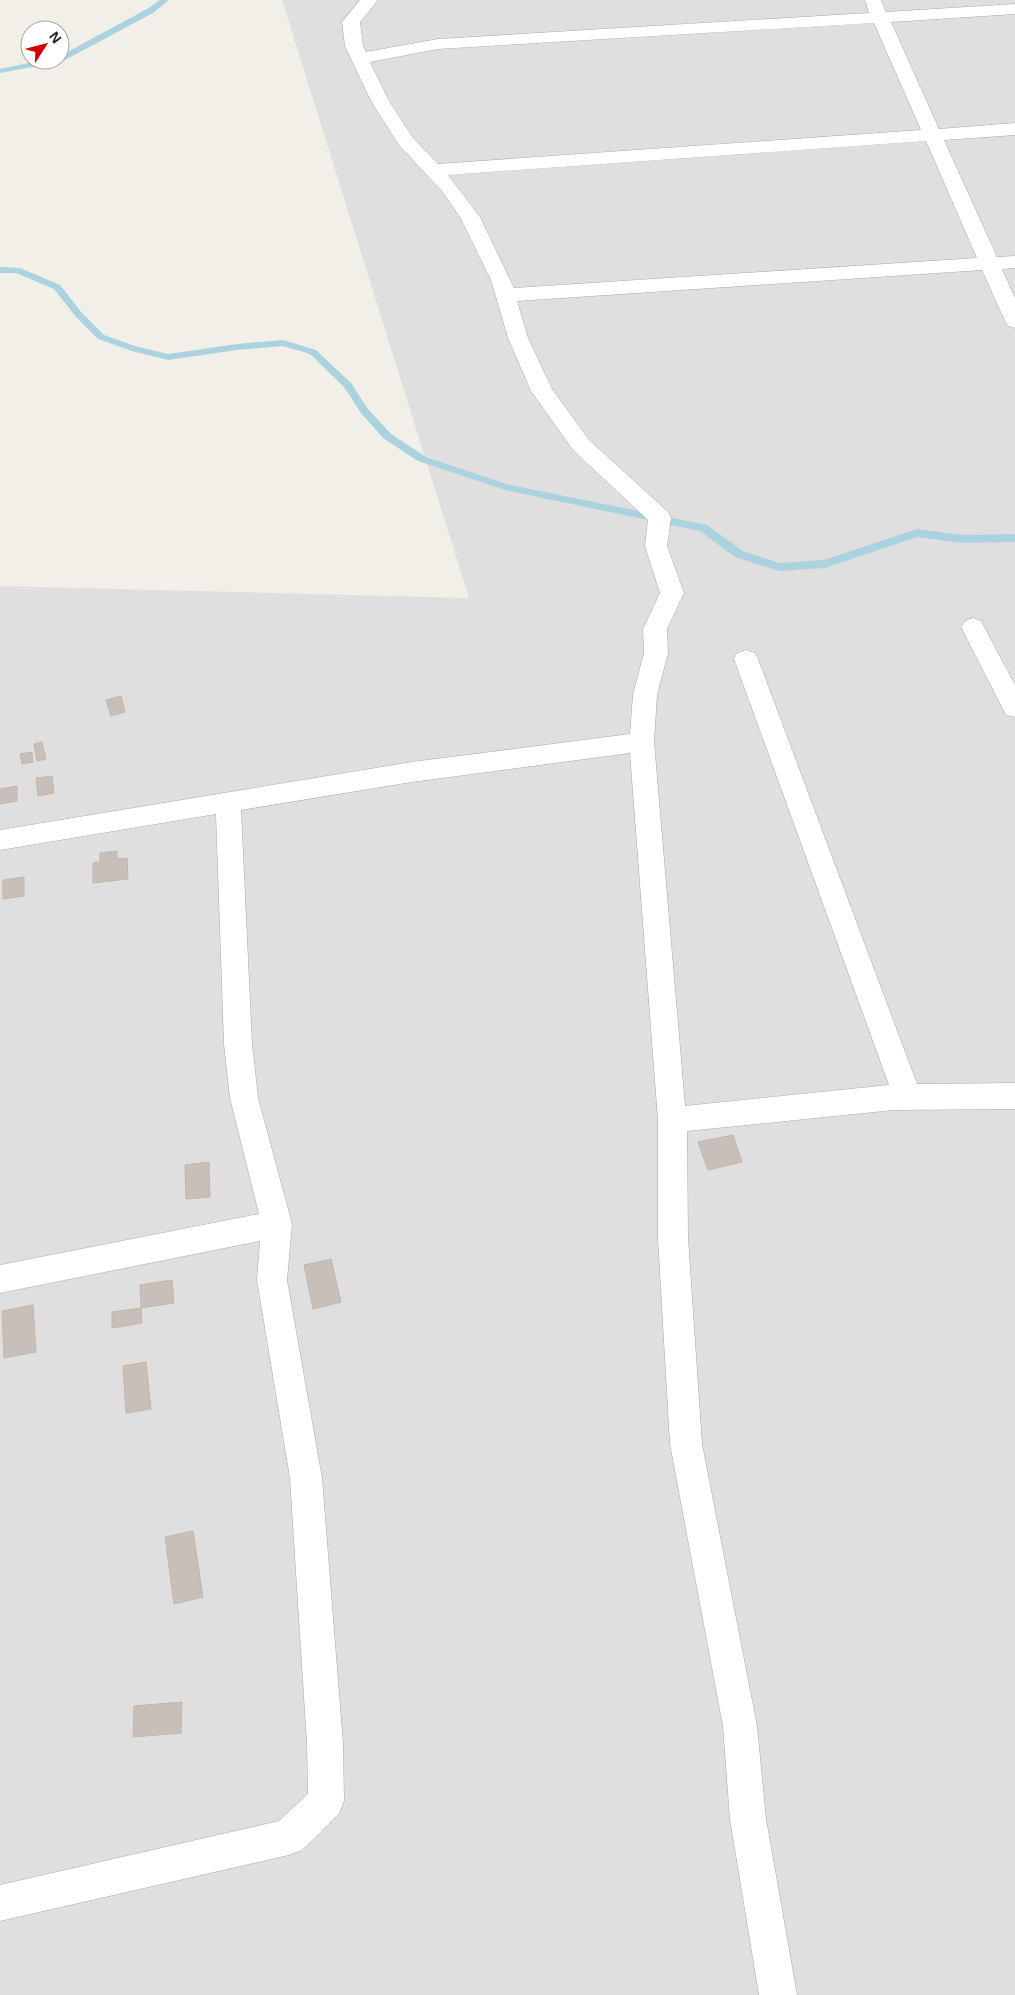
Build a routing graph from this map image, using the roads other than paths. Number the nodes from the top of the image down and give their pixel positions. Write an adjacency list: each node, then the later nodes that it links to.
1 (370, 0): 4 (street)
2 (876, 8): 3 (street); 4 (street); 6 (street)
3 (1015, 9)
4 (360, 58): 7 (street)
5 (1015, 129): 6 (street)
6 (933, 135): 7 (street); 9 (street)
7 (433, 170): 10 (street)
8 (1015, 262): 9 (street)
9 (990, 263): 10 (street); 11 (street)
10 (506, 295): 15 (street)
11 (1015, 321)
12 (973, 628): 14 (street)
13 (746, 659): 19 (street)
14 (1015, 708)
15 (642, 742): 16 (street); 20 (street)
16 (228, 802): 17 (street); 21 (street)
17 (0, 840)
18 (1015, 1096): 19 (street)
19 (908, 1097): 20 (street)
20 (672, 1120): 24 (street)
21 (277, 1224): 22 (street); 23 (street)
22 (0, 1279)
23 (0, 1903)
24 (778, 1995)

